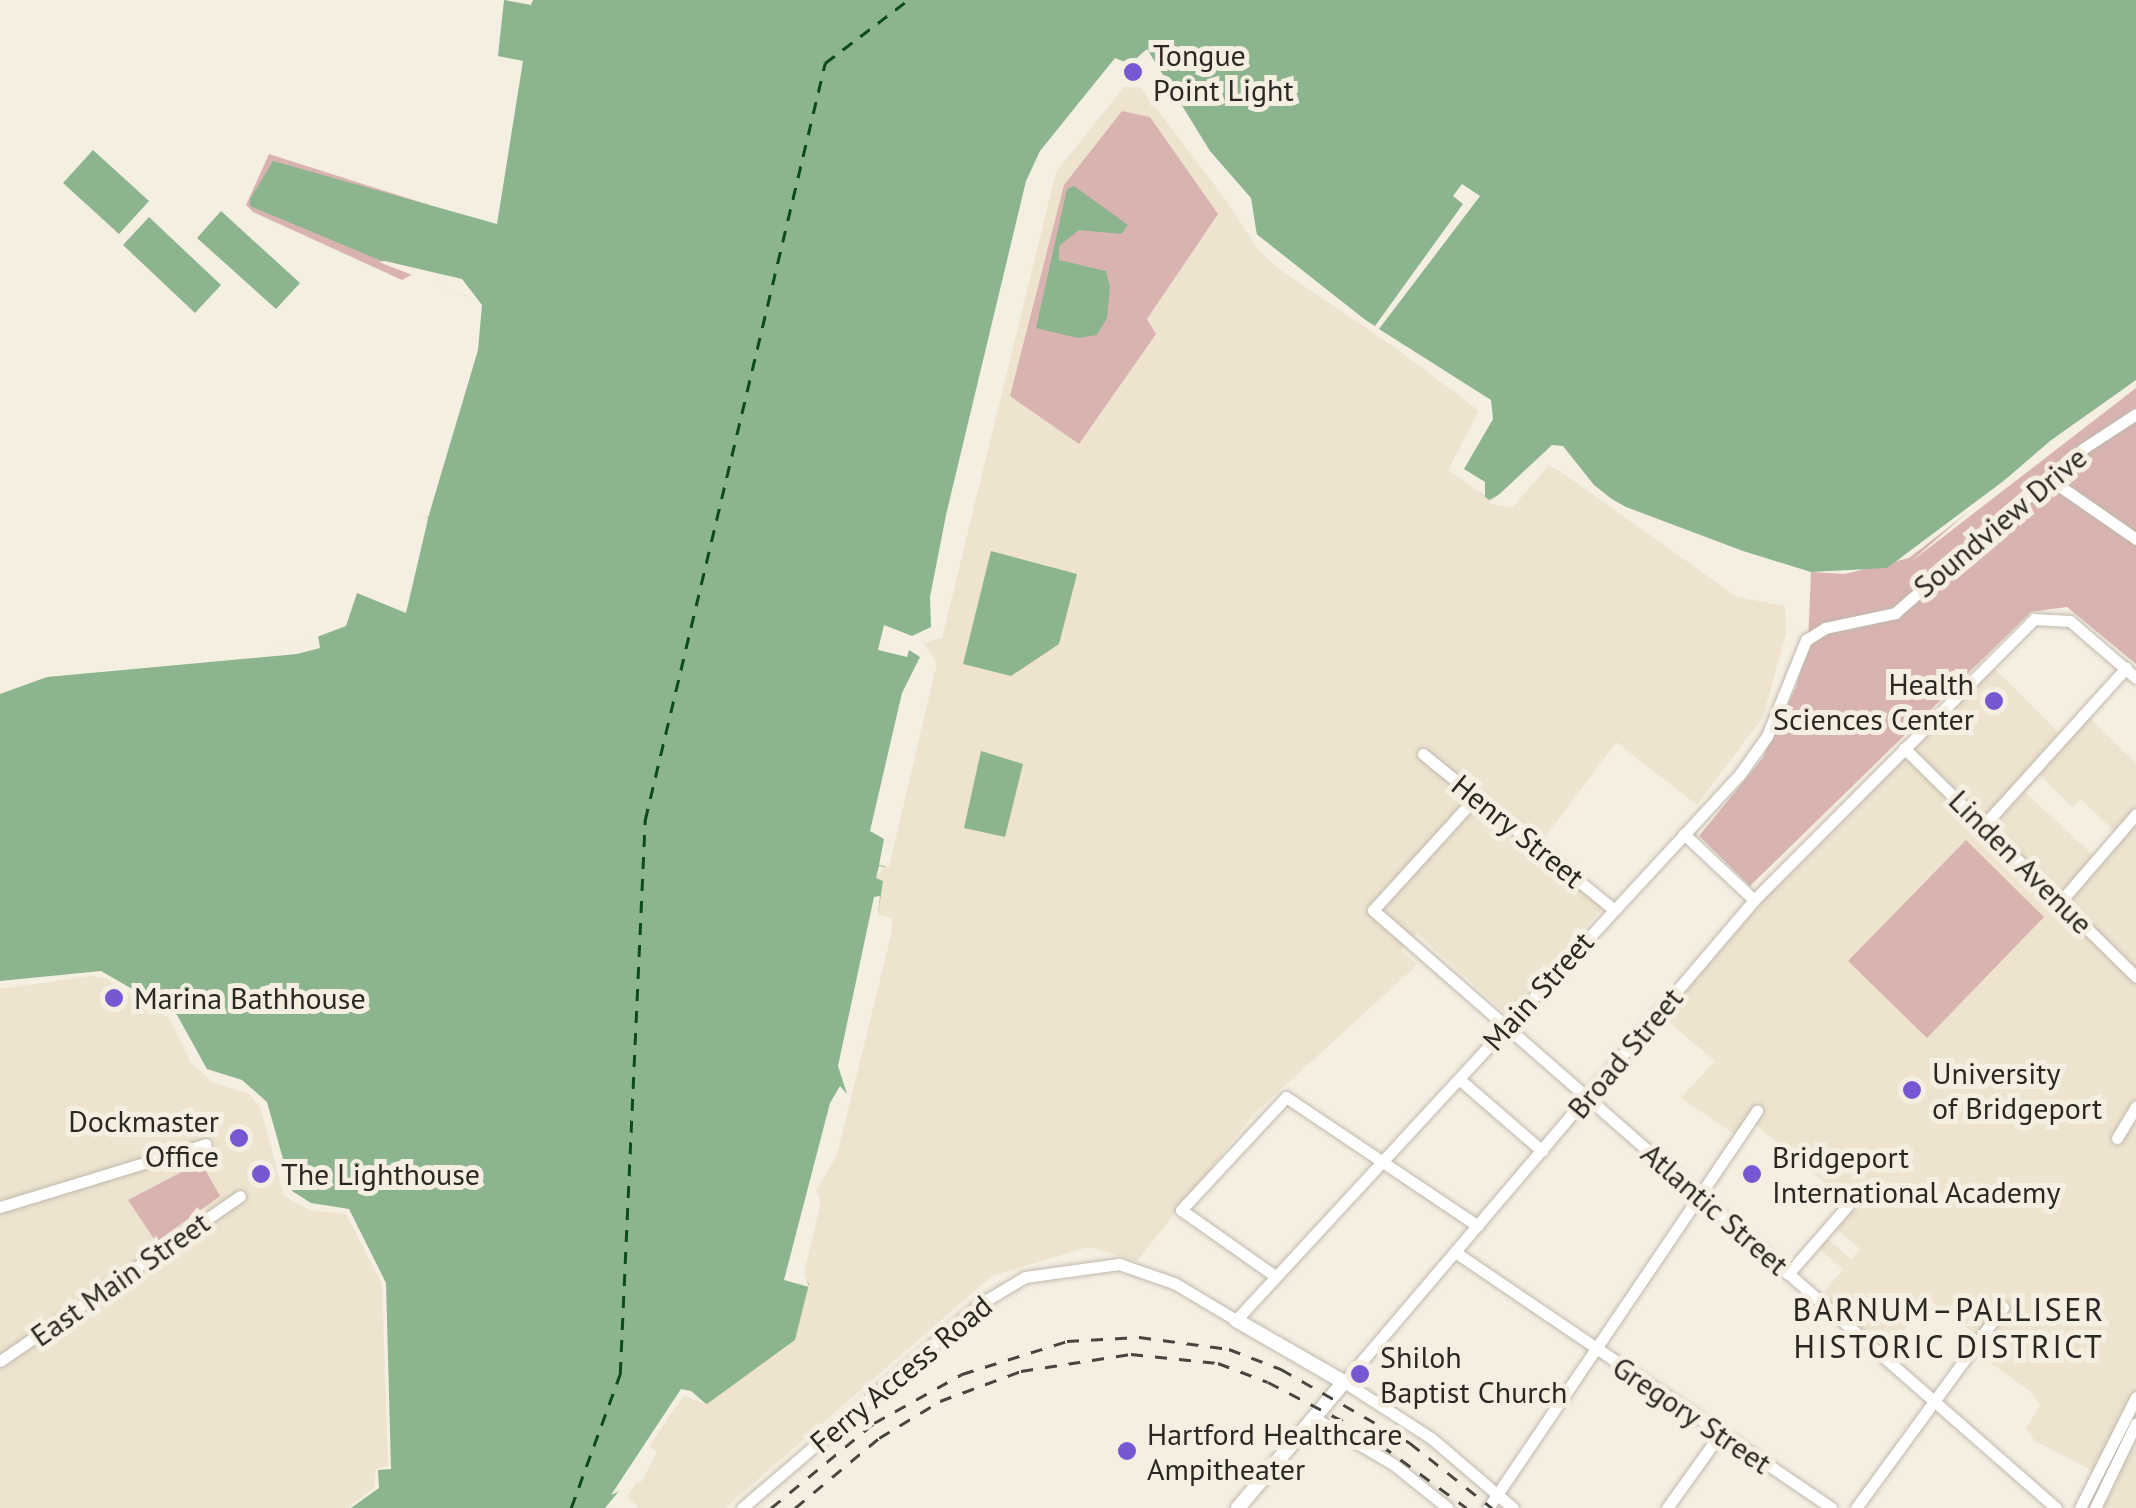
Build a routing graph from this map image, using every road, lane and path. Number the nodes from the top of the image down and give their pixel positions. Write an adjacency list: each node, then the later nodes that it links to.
1 (2136, 414): 2 (street, Soundview Drive)
2 (2048, 478): 3 (street); 4 (street, Soundview Drive)
3 (2136, 540)
4 (1806, 640): 12 (street, Main Street)
5 (2126, 668): 6 (street); 7 (street, Broad Street); 11 (street)
6 (2136, 678)
7 (1904, 748): 11 (street, Linden Avenue); 13 (street, Broad Street)
8 (1423, 754): 9 (street, Henry Street)
9 (1475, 798): 15 (street, Henry Street); 17 (street, Atlantic Street)
10 (2136, 814): 14 (street)
11 (1984, 825): 14 (street, Linden Avenue)
12 (1684, 834): 13 (street); 15 (street, Main Street)
13 (1754, 900): 19 (street, Broad Street)
14 (2061, 901): 16 (street, Linden Avenue)
15 (1613, 908): 17 (street, Main Street)
16 (2136, 977)
17 (1506, 1026): 18 (street, Main Street); 19 (street, Atlantic Street)
18 (1459, 1078): 24 (street); 25 (street, Main Street)
19 (1588, 1097): 24 (street, Broad Street); 27 (street, Atlantic Street)
20 (2136, 1106): 22 (street)
21 (1756, 1110): 27 (street)
22 (2118, 1138)
23 (206, 1144): 29 (street)
24 (1542, 1151): 30 (street, Broad Street)
25 (1382, 1162): 30 (street); 33 (street, Main Street); 33 (street)
26 (240, 1196): 37 (street, East Main Street)
27 (1700, 1196): 32 (street, Atlantic Street); 36 (street)
28 (1848, 1206): 32 (street)
29 (0, 1207)
30 (1478, 1226): 31 (street, Broad Street)
31 (1455, 1252): 36 (street, Gregory Street); 38 (street, Broad Street)
32 (1788, 1274): 40 (street, Atlantic Street)
33 (1276, 1276): 35 (street, Main Street)
34 (2003, 1307): 40 (street)
35 (1236, 1320): 38 (main road, Ferry Access Road); 45 (street, Ferry Access Road)
36 (1596, 1350): 43 (street, Gregory Street); 44 (street)
37 (0, 1361)
38 (1344, 1382): 41 (main road, Broad Street); 44 (street)
39 (2136, 1397): 54 (street)
40 (1934, 1401): 52 (street); 53 (street, Atlantic Street)
41 (1314, 1418): 46 (main road, Broad Street); 47 (street)
42 (2136, 1422): 55 (street)
43 (1720, 1434): 50 (street); 51 (street, Gregory Street)
44 (1498, 1494): 48 (street); 49 (street)
45 (742, 1508)
46 (1238, 1508)
47 (1448, 1508)
48 (1488, 1508)
49 (1513, 1508)
50 (1667, 1508)
51 (1831, 1508)
52 (1856, 1508)
53 (2056, 1508)
54 (2080, 1508)
55 (2095, 1508)

